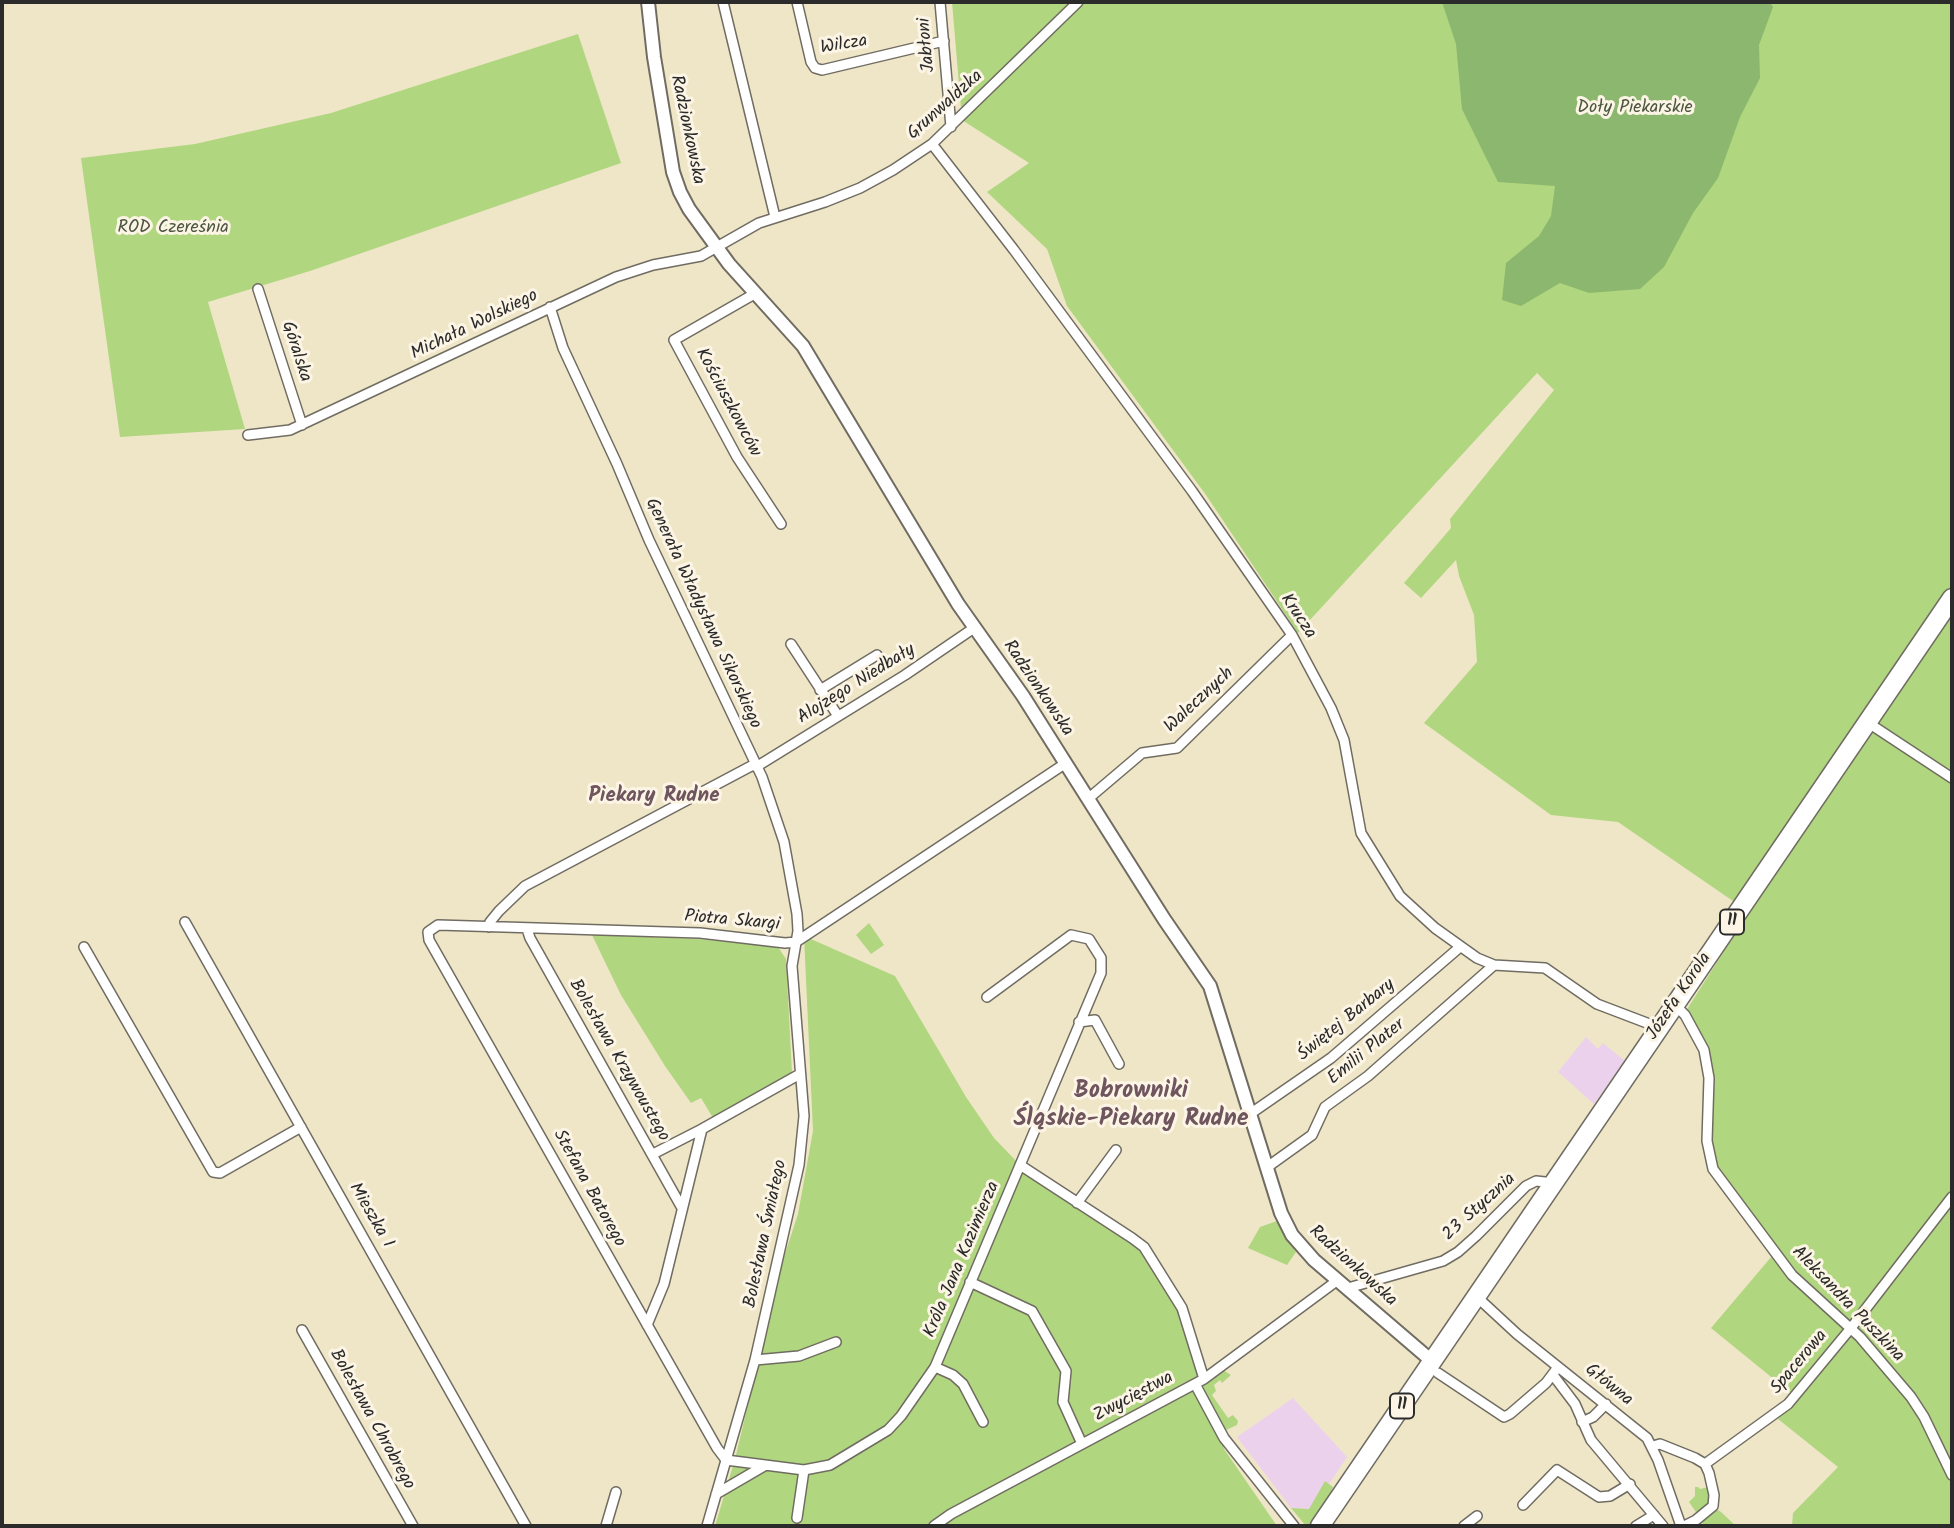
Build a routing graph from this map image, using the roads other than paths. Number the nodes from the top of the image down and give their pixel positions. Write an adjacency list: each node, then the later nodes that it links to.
1 (723, 2): 9 (street)
2 (797, 2): 6 (street, Wilcza)
3 (940, 2): 6 (street, Jabłoni)
4 (1078, 2): 7 (street, Grunwaldzka)
5 (649, 7): 10 (street, Radzionkowska)
6 (944, 41): 7 (street, Jabłoni)
7 (951, 127): 8 (street, Grunwaldzka)
8 (932, 144): 9 (street, Grunwaldzka); 19 (street, Krucza)
9 (775, 217): 10 (street, Grunwaldzka)
10 (717, 249): 12 (street, Radzionkowska); 13 (street, Michała Wolskiego)
11 (258, 289): 14 (street, Góralska)
12 (756, 293): 16 (street, Kościuszkowców); 18 (street, Radzionkowska)
13 (550, 307): 14 (street, Michała Wolskiego); 26 (street, Generała Władysława Sikorskiego)
14 (302, 425): 15 (street, Michała Wolskiego)
15 (248, 435)
16 (781, 524)
17 (1952, 598): 24 (highway, Józefa Korola / 11)
18 (974, 628): 23 (street, Alojzego Niedbały); 25 (street, Radzionkowska)
19 (1292, 635): 28 (street, Walecznych); 35 (street, Krucza)
20 (791, 644): 22 (street)
21 (877, 655): 22 (street)
22 (820, 690): 23 (street)
23 (838, 716): 26 (street, Alojzego Niedbały)
24 (1867, 723): 27 (street); 38 (highway, Józefa Korola / 11)
25 (1066, 763): 28 (street, Radzionkowska); 33 (street, Piotra Skargi)
26 (756, 766): 30 (street, Alojzego Niedbały); 33 (street, Generała Władysława Sikorskiego)
27 (1952, 778)
28 (1089, 799): 43 (street, Radzionkowska)
29 (185, 922): 44 (street, Mieszka I)
30 (489, 927): 31 (street, Piotra Skargi); 32 (street, Piotra Skargi)
31 (527, 929): 33 (street, Piotra Skargi); 47 (street, Bolesława Krzywoustego)
32 (428, 932): 57 (street, Stefana Batorego)
33 (796, 942): 42 (street, Bolesława Śmiałego)
34 (84, 947): 44 (street)
35 (1460, 947): 36 (street, Krucza); 43 (street, Świętej Barbary)
36 (1494, 965): 40 (street, Krucza); 49 (street, Emilii Plater)
37 (987, 997): 39 (street, Króla Jana Kazimierza)
38 (1675, 1005): 40 (highway, Józefa Korola / 11); 58 (street, Aleksandra Puszkina)
39 (1079, 1022): 41 (street); 48 (street, Króla Jana Kazimierza)
40 (1660, 1028): 50 (highway, Józefa Korola / 11)
41 (1119, 1064)
42 (800, 1074): 45 (street); 61 (street, Bolesława Śmiałego)
43 (1250, 1114): 49 (street, Radzionkowska)
44 (301, 1127): 86 (street, Mieszka I)
45 (702, 1129): 47 (street); 53 (street)
46 (1116, 1150): 52 (street)
47 (653, 1154): 53 (street, Bolesława Krzywoustego)
48 (1020, 1165): 52 (street); 54 (street, Króla Jana Kazimierza)
49 (1266, 1168): 55 (street, Radzionkowska)
50 (1552, 1186): 55 (street, 23 Stycznia); 56 (highway, Józefa Korola / 11)
51 (1952, 1196): 58 (street, Spacerowa)
52 (1077, 1203): 66 (street)
53 (682, 1208): 57 (street)
54 (970, 1282): 62 (street, Króla Jana Kazimierza); 71 (street)
55 (1343, 1284): 63 (street, Radzionkowska); 66 (street, Zwycięstwa)
56 (1476, 1297): 63 (highway, Józefa Korola / 11); 64 (street, Główna)
57 (647, 1325): 73 (street, Stefana Batorego)
58 (1851, 1328): 74 (street, Spacerowa); 77 (street, Aleksandra Puszkina)
59 (302, 1330): 85 (street, Bolesława Chrobrego)
60 (836, 1342): 61 (street)
61 (755, 1360): 73 (street, Bolesława Śmiałego)
62 (935, 1367): 69 (street); 76 (street, Króla Jana Kazimierza)
63 (1435, 1367): 65 (street); 91 (highway, 11)
64 (1559, 1367): 65 (street); 68 (street, Główna)
65 (1553, 1376): 70 (street)
66 (1204, 1379): 67 (street, Zwycięstwa)
67 (1195, 1384): 71 (street, Zwycięstwa); 90 (street)
68 (1606, 1404): 70 (street); 72 (street, Główna)
69 (983, 1422)
70 (1582, 1422): 78 (street)
71 (1082, 1444): 89 (street, Zwycięstwa)
72 (1653, 1446): 74 (street); 95 (street, Główna)
73 (726, 1460): 75 (street, Króla Jana Kazimierza); 80 (street, Bolesława Śmiałego)
74 (1705, 1464): 95 (street)
75 (764, 1466): 76 (street, Króla Jana Kazimierza); 80 (street)
76 (804, 1470): 84 (street)
77 (1952, 1475)
78 (1630, 1484): 81 (street); 82 (street)
79 (616, 1492): 87 (street)
80 (716, 1494): 88 (street, Bolesława Śmiałego)
81 (1522, 1505)
82 (1654, 1515): 93 (street); 94 (street)
83 (1477, 1516): 92 (street)
84 (797, 1518)
85 (413, 1526)
86 (526, 1526)
87 (607, 1526)
88 (707, 1526)
89 (934, 1526)
90 (1294, 1526)
91 (1320, 1526)
92 (1464, 1526)
93 (1636, 1526)
94 (1663, 1526)
95 (1683, 1526)

